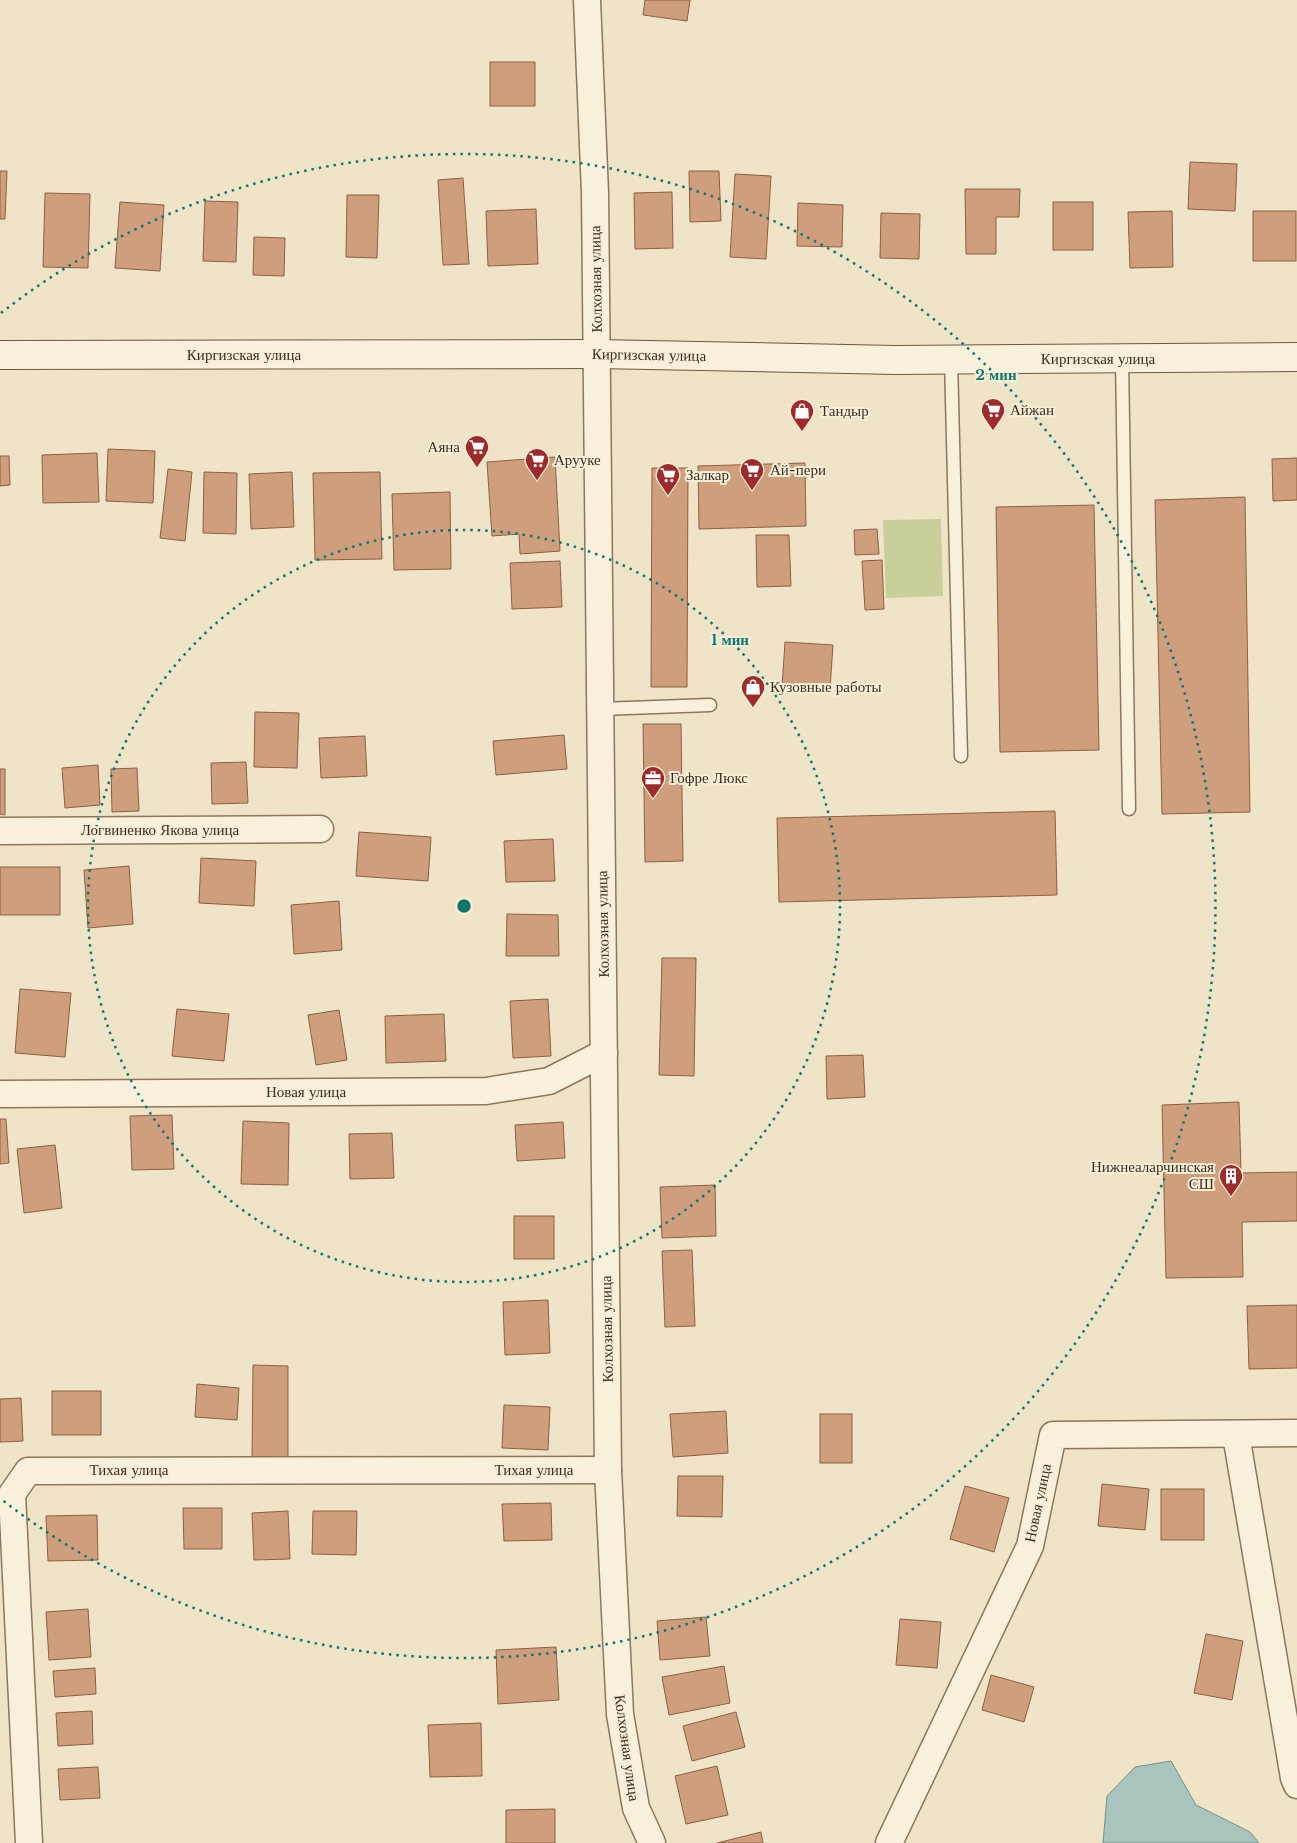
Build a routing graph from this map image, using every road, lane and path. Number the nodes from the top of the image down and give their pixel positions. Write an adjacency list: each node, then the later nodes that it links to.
1 (587, 0): 2 (street, Колхозная улица)
2 (597, 354): 3 (main road, Киргизская улица); 6 (main road, Киргизская улица); 8 (street, Колхозная улица)
3 (0, 355)
4 (1297, 357): 5 (main road, Киргизская улица)
5 (1122, 358): 6 (main road, Киргизская улица); 10 (lane)
6 (951, 360): 9 (lane)
7 (710, 705): 8 (lane)
8 (600, 709): 13 (street, Колхозная улица)
9 (961, 756)
10 (1129, 809)
11 (320, 829): 12 (street, Логвиненко Якова улица)
12 (0, 831)
13 (604, 1053): 14 (street, Новая улица); 17 (street, Колхозная улица)
14 (0, 1094)
15 (1297, 1434): 16 (street, Новая улица)
16 (1236, 1435): 18 (street); 21 (street, Новая улица)
17 (608, 1470): 19 (street, Тихая улица); 20 (street, Колхозная улица)
18 (1297, 1786)
19 (29, 1843)
20 (652, 1843)
21 (889, 1843)

